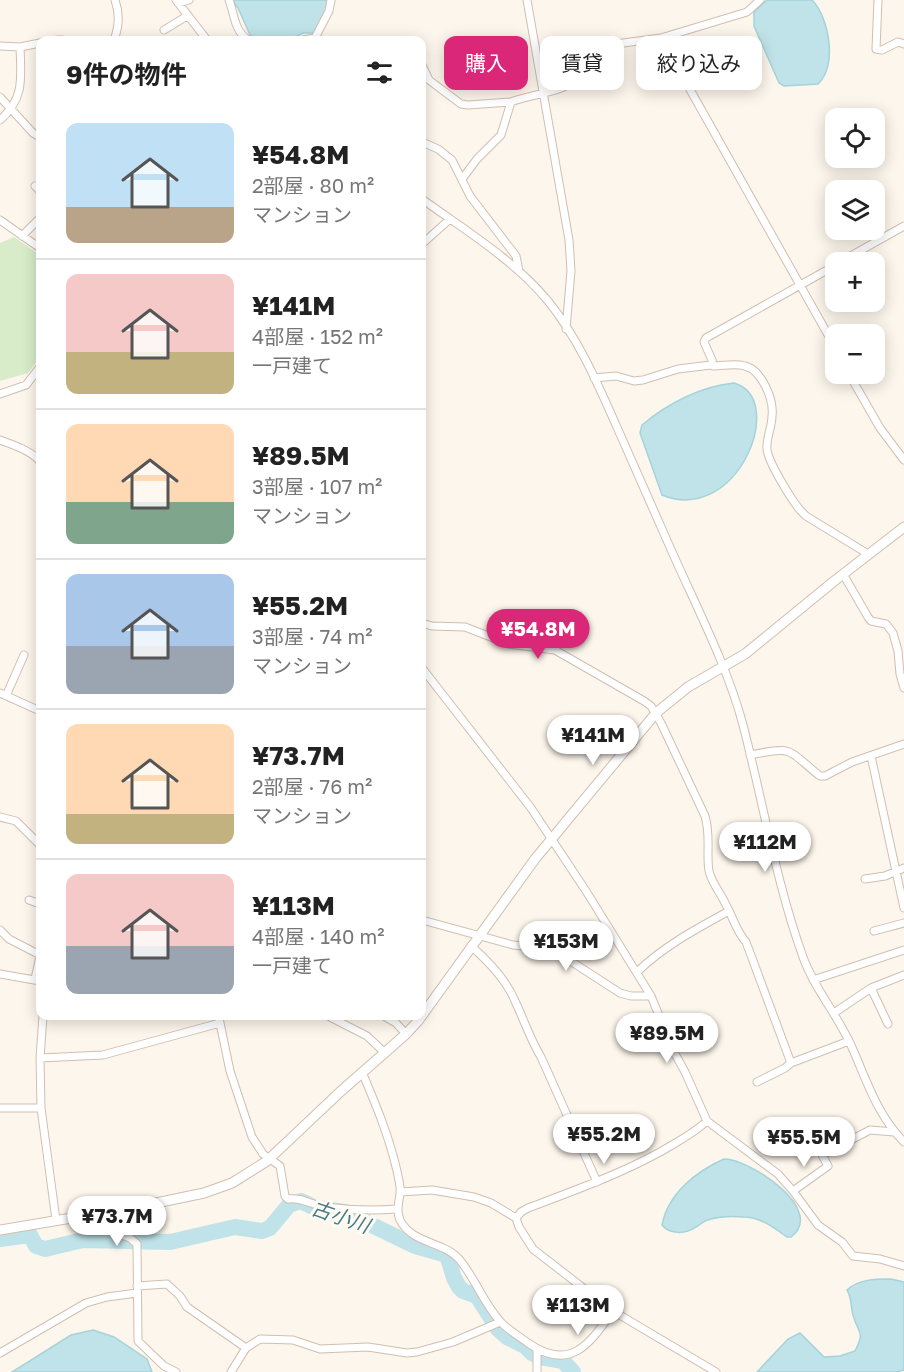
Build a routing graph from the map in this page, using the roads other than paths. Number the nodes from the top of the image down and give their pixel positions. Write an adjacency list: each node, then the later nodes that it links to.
1 (115, 0): 11 (street)
2 (189, 0): 8 (street)
3 (228, 0): 13 (street)
4 (331, 0): 14 (street)
5 (527, 0): 23 (street)
6 (760, 0): 15 (street)
7 (878, 0): 18 (street)
8 (177, 1): 9 (street)
9 (188, 16): 10 (street); 12 (street)
10 (164, 30)
11 (115, 36)
12 (201, 36)
13 (244, 36)
14 (317, 36)
15 (668, 36)
16 (636, 41): 23 (street)
17 (36, 44): 20 (street)
18 (904, 44)
19 (0, 46): 20 (street)
20 (20, 47): 26 (street)
21 (426, 74): 25 (street)
22 (690, 90): 42 (street)
23 (543, 93): 25 (street); 43 (street)
24 (0, 97): 26 (street)
25 (511, 102): 30 (street)
26 (12, 109): 27 (street); 28 (street)
27 (0, 120)
28 (36, 135)
29 (426, 144): 30 (street)
30 (462, 179): 40 (street)
31 (426, 202): 32 (street)
32 (450, 219): 37 (street); 40 (street)
33 (0, 220): 36 (street)
34 (36, 222): 36 (street)
35 (904, 226): 39 (street)
36 (22, 236): 38 (street)
37 (426, 240)
38 (36, 245)
39 (858, 252)
40 (519, 271): 43 (street)
41 (825, 271): 42 (street)
42 (800, 286): 44 (street); 45 (street)
43 (566, 329): 47 (street)
44 (825, 330)
45 (711, 365): 47 (street); 54 (street)
46 (36, 372): 49 (street)
47 (594, 378): 59 (street)
48 (855, 384): 52 (street)
49 (0, 394)
50 (0, 440): 51 (street)
51 (36, 458)
52 (904, 460)
53 (904, 527): 54 (street)
54 (868, 554): 55 (street)
55 (843, 574): 58 (street); 59 (street)
56 (426, 624): 64 (street)
57 (24, 655): 62 (street)
58 (902, 668): 61 (street)
59 (723, 669): 64 (street); 66 (street)
60 (426, 673): 69 (street)
61 (904, 688)
62 (3, 694): 63 (street)
63 (36, 709)
64 (656, 713): 69 (street); 77 (street)
65 (904, 744): 67 (street)
66 (750, 755): 67 (street); 90 (street)
67 (870, 756): 72 (street)
68 (0, 817): 70 (street)
69 (552, 838): 82 (street); 86 (street)
70 (36, 841)
71 (904, 868): 72 (street)
72 (896, 871): 73 (street); 76 (street)
73 (865, 879)
74 (29, 900): 75 (street)
75 (36, 903)
76 (904, 908)
77 (729, 911): 86 (street); 106 (street)
78 (426, 921): 82 (street)
79 (904, 923): 81 (street)
80 (0, 930): 85 (street)
81 (874, 931)
82 (478, 936): 83 (street); 92 (street)
83 (471, 946): 93 (street); 115 (street)
84 (904, 950): 90 (street)
85 (36, 953)
86 (637, 972): 92 (street)
87 (0, 975): 89 (street)
88 (904, 975): 91 (street)
89 (36, 980)
90 (813, 980): 94 (street)
91 (871, 988): 94 (street); 101 (street)
92 (651, 996): 111 (street)
93 (426, 1010)
94 (834, 1013): 103 (street)
95 (43, 1020): 105 (street)
96 (217, 1020): 105 (street)
97 (220, 1020): 114 (street)
98 (336, 1020): 104 (street)
99 (391, 1020): 102 (street)
100 (418, 1020): 102 (street)
101 (888, 1024)
102 (406, 1034): 104 (street)
103 (849, 1041): 106 (street); 112 (street)
104 (385, 1053): 107 (street)
105 (40, 1058): 110 (street)
106 (791, 1063): 108 (street)
107 (362, 1072): 114 (street); 117 (street)
108 (757, 1082)
109 (0, 1108): 110 (street)
110 (41, 1108): 121 (street)
111 (707, 1121): 115 (street); 116 (street)
112 (894, 1132): 113 (street); 116 (street)
113 (904, 1142)
114 (270, 1158): 118 (street); 119 (street)
115 (597, 1182): 120 (street)
116 (793, 1191): 123 (street)
117 (400, 1192): 118 (street); 120 (street)
118 (397, 1209): 126 (street)
119 (88, 1214): 121 (street); 124 (street)
120 (516, 1218): 125 (street)
121 (56, 1220): 122 (street)
122 (0, 1230)
123 (904, 1266)
124 (137, 1289): 127 (street); 129 (street); 130 (street)
125 (613, 1311): 128 (street); 133 (street)
126 (500, 1322): 127 (street); 128 (street)
127 (246, 1348): 131 (street)
128 (537, 1349): 132 (street)
129 (0, 1353)
130 (176, 1372)
131 (231, 1372)
132 (537, 1372)
133 (716, 1372)

